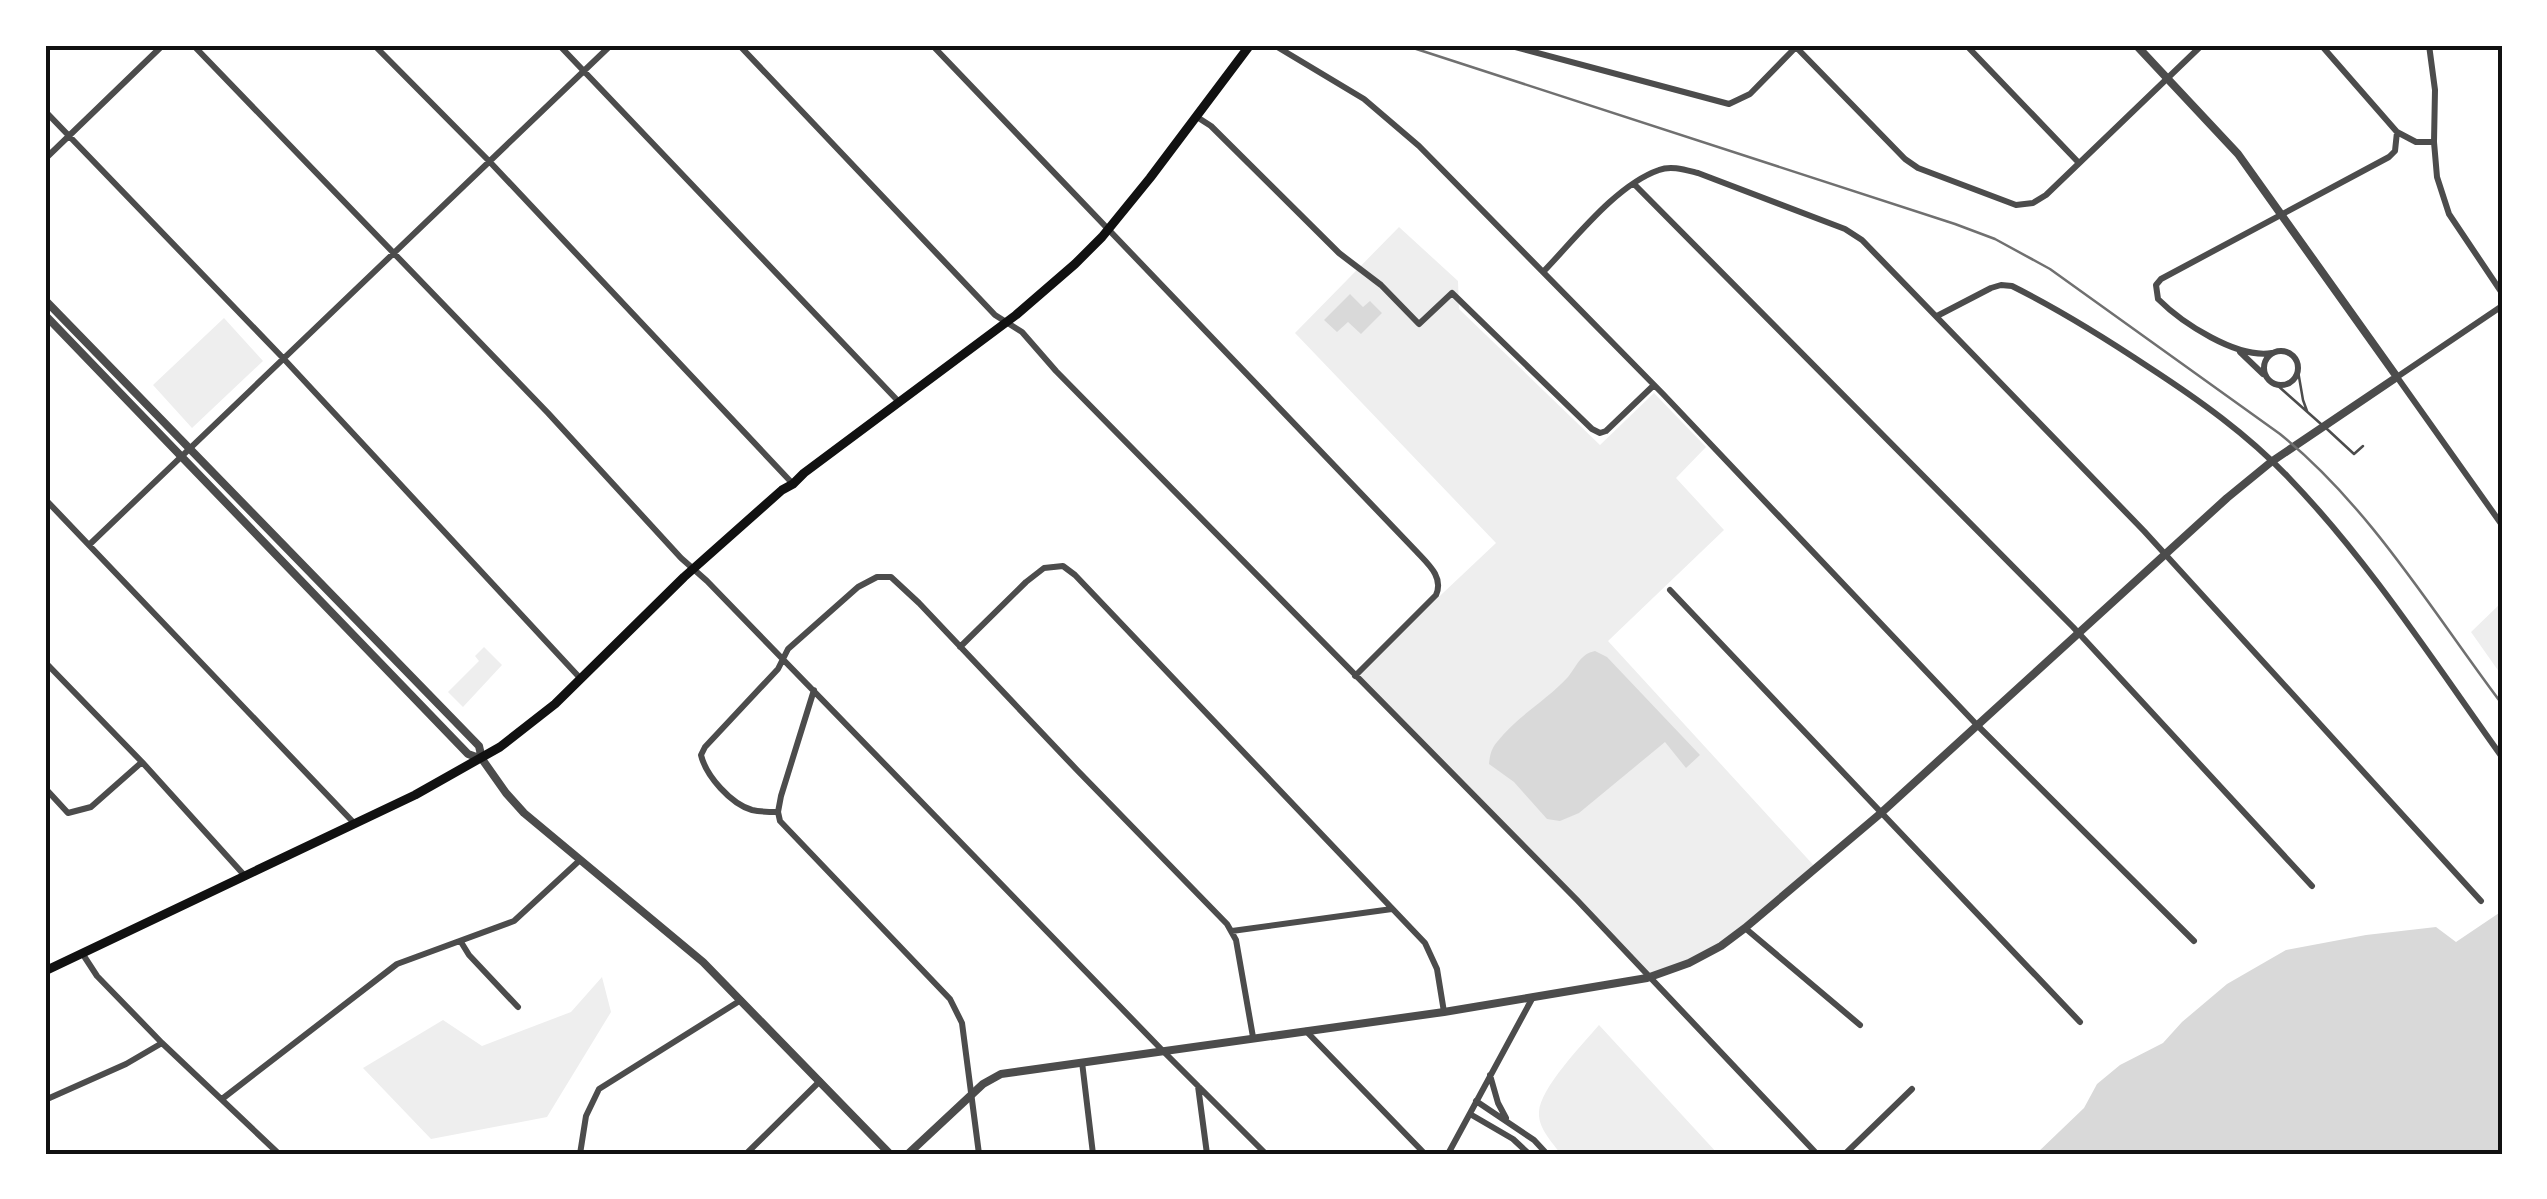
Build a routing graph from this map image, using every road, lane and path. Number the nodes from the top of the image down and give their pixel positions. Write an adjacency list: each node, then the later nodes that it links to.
1 (163, 45): 22 (street)
2 (193, 45): 30 (street)
3 (374, 45): 25 (street)
4 (558, 45): 17 (street)
5 (611, 45): 17 (street)
6 (740, 45): 37 (street)
7 (932, 45): 29 (street)
8 (1250, 45): 20 (main road)
9 (1274, 45): 31 (street)
10 (1508, 45): 16 (street)
11 (1966, 45): 26 (street)
12 (2136, 45): 18 (street)
13 (2202, 45): 18 (street)
14 (2321, 45): 21 (street)
15 (2428, 45): 23 (street)
16 (1795, 46): 26 (street)
17 (584, 71): 25 (street); 46 (street)
18 (2167, 78): 26 (street); 28 (street)
19 (45, 111): 22 (street)
20 (1197, 116): 29 (main road); 44 (street)
21 (2398, 132): 23 (street); 28 (street)
22 (70, 136): 24 (street); 40 (street)
23 (2434, 142): 32 (street)
24 (45, 159)
25 (489, 161): 30 (street); 50 (street)
26 (2078, 162)
27 (1634, 184): 31 (street); 36 (street); 57 (street)
28 (2282, 215): 38 (street); 42 (street)
29 (1109, 229): 37 (main road); 61 (street)
30 (393, 254): 40 (street); 55 (street)
31 (1544, 270): 44 (street)
32 (2502, 294)
33 (45, 300): 49 (street)
34 (2502, 306): 42 (street)
35 (45, 315): 49 (street)
36 (1938, 316): 54 (street); 65 (street)
37 (1006, 322): 46 (main road); 61 (street)
38 (2239, 351): 39 (street); 43 (street)
39 (2272, 353): 41 (street); 43 (street)
40 (282, 358): 49 (street); 62 (street)
41 (2298, 371): 45 (street); 47 (lane)
42 (2397, 377): 52 (street); 54 (street)
43 (2267, 379): 45 (street)
44 (1654, 385): 64 (street)
45 (2277, 385): 47 (lane)
46 (899, 402): 50 (main road)
47 (2308, 412): 48 (lane)
48 (2363, 446)
49 (186, 453): 53 (street); 66 (street)
50 (793, 484): 55 (main road)
51 (45, 499): 53 (street)
52 (2502, 525)
53 (89, 545): 71 (street)
54 (2166, 555): 57 (street); 75 (street)
55 (694, 569): 59 (street); 62 (main road)
56 (1670, 590): 70 (street)
57 (2078, 633): 64 (street); 74 (street)
58 (960, 647): 59 (street); 76 (street); 78 (street)
59 (782, 660): 63 (street); 69 (street)
60 (45, 662): 67 (street)
61 (1355, 676): 83 (street)
62 (580, 678): 66 (main road)
63 (814, 690): 69 (street); 93 (street)
64 (1978, 725): 70 (street); 79 (street)
65 (2502, 757)
66 (482, 758): 71 (main road); 72 (street)
67 (142, 762): 68 (street); 73 (street)
68 (45, 788)
69 (778, 812): 99 (street)
70 (1881, 813): 77 (street); 88 (street)
71 (354, 824): 73 (main road)
72 (580, 860): 80 (street); 85 (street)
73 (244, 876): 81 (main road)
74 (2312, 886)
75 (2481, 901)
76 (1392, 909): 78 (street); 87 (street)
77 (1745, 928): 83 (street); 89 (street)
78 (1232, 931): 91 (street)
79 (2194, 941)
80 (460, 942): 86 (street); 100 (street)
81 (82, 953): 82 (main road); 92 (street)
82 (45, 971)
83 (1650, 977): 84 (street); 118 (street)
84 (1534, 996): 87 (street); 95 (street)
85 (741, 1000): 96 (street); 106 (street)
86 (518, 1007)
87 (1444, 1012): 90 (street)
88 (2080, 1022)
89 (1860, 1025)
90 (1306, 1031): 91 (street); 114 (street)
91 (1254, 1038): 93 (street)
92 (162, 1043): 100 (street); 101 (street)
93 (1162, 1051): 94 (street); 97 (street)
94 (1082, 1062): 99 (street); 111 (street)
95 (1490, 1075): 102 (street); 104 (street)
96 (820, 1081): 107 (street); 108 (street)
97 (1197, 1083): 112 (street); 113 (street)
98 (1912, 1089): 119 (street)
99 (971, 1095): 109 (street); 110 (street)
100 (222, 1098): 105 (street)
101 (45, 1100)
102 (1476, 1101): 103 (street); 104 (street)
103 (1470, 1114): 115 (street); 116 (street)
104 (1507, 1119): 117 (street)
105 (279, 1154)
106 (580, 1154)
107 (746, 1154)
108 (890, 1154)
109 (908, 1154)
110 (980, 1154)
111 (1093, 1154)
112 (1207, 1154)
113 (1266, 1154)
114 (1426, 1154)
115 (1448, 1154)
116 (1529, 1154)
117 (1546, 1154)
118 (1818, 1154)
119 (1846, 1154)

